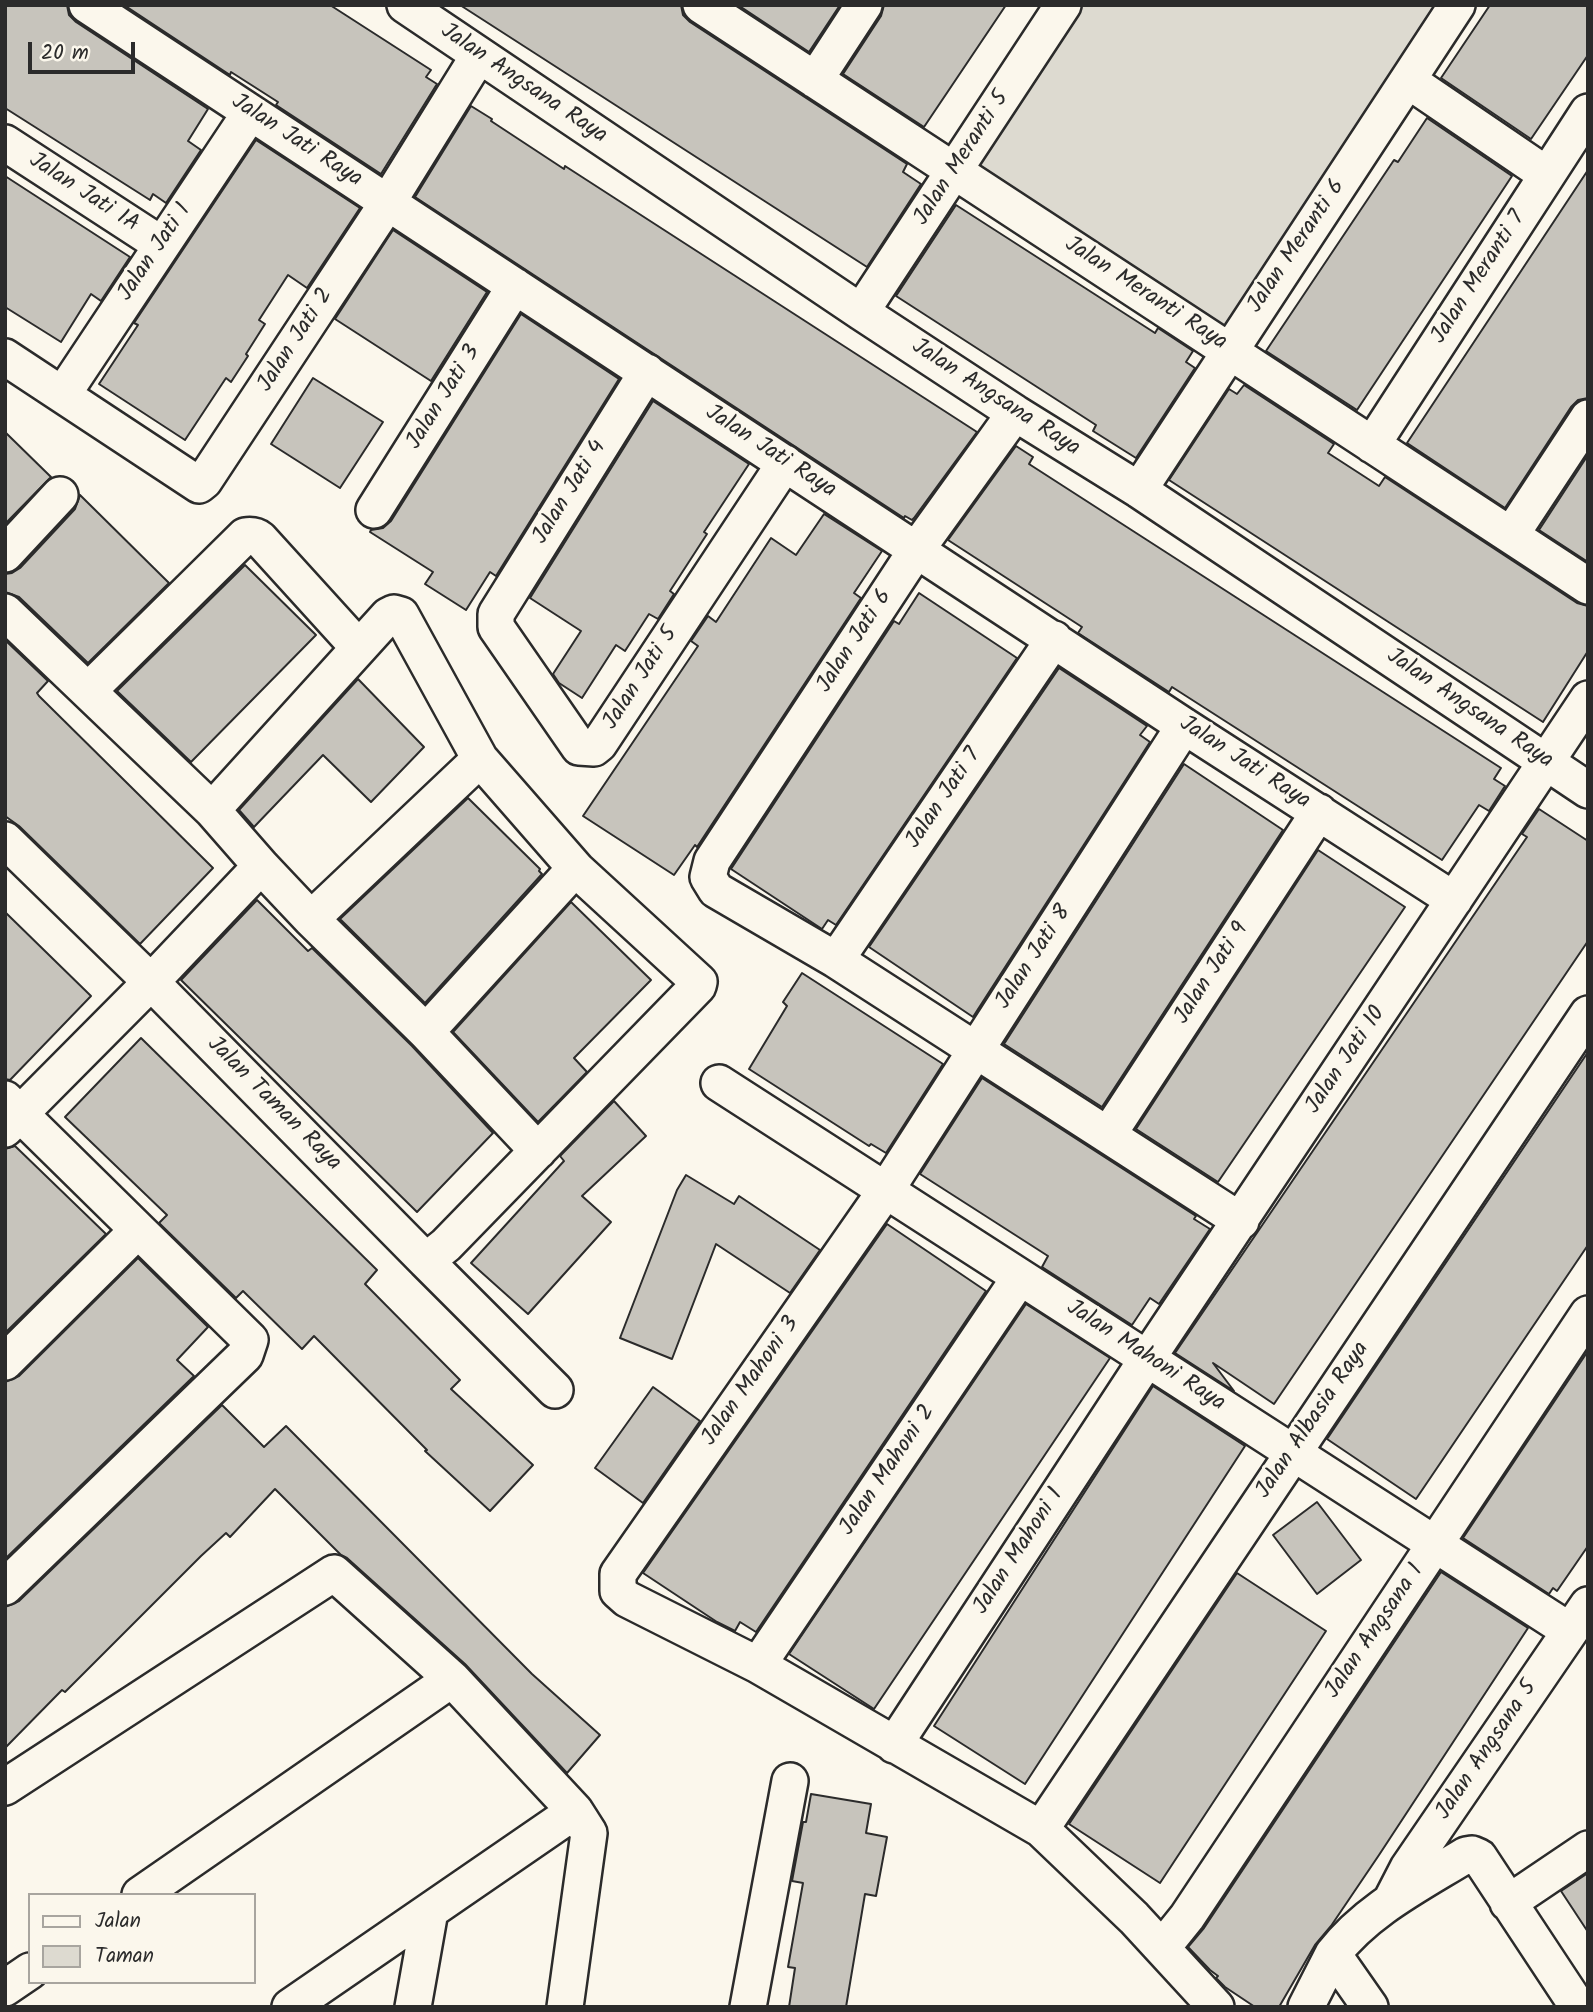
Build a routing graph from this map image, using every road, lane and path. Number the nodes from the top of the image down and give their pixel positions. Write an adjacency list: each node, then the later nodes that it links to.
1 (86, 5): 11 (street, Jalan Jati Raya)
2 (405, 5): 7 (street, Jalan Angsana Raya)
3 (701, 5): 8 (street, Jalan Meranti Raya)
4 (864, 5): 8 (street)
5 (1063, 5): 13 (street, Jalan Meranti 5)
6 (1457, 5): 9 (street, Jalan Meranti 6)
7 (479, 55): 15 (street, Jalan Jati 2); 18 (street, Jalan Angsana Raya)
8 (815, 80): 13 (street, Jalan Meranti Raya)
9 (1409, 81): 14 (street); 19 (street, Jalan Meranti 6)
10 (1588, 112): 14 (street, Jalan Meranti 7)
11 (250, 113): 15 (street, Jalan Jati Raya); 16 (street, Jalan Jati 1)
12 (5, 143): 16 (street, Jalan Jati 1A)
13 (955, 172): 18 (street, Jalan Meranti 5); 19 (street, Jalan Meranti Raya)
14 (1547, 175): 25 (street, Jalan Meranti 7)
15 (388, 202): 17 (street, Jalan Jati Raya); 22 (street, Jalan Jati 2)
16 (162, 246): 22 (street, Jalan Jati 1)
17 (515, 286): 21 (street, Jalan Jati Raya); 29 (street, Jalan Jati 3)
18 (861, 312): 23 (street, Jalan Angsana Raya)
19 (1229, 350): 25 (street, Jalan Meranti Raya); 27 (street, Jalan Meranti 6)
20 (5, 357): 22 (street)
21 (647, 372): 26 (street, Jalan Jati Raya); 35 (street, Jalan Jati 4)
22 (63, 394)
23 (1014, 413): 27 (street, Jalan Angsana Raya); 31 (street, Jalan Jati 6)
24 (1588, 418): 30 (street)
25 (1372, 444): 30 (street, Jalan Meranti Raya)
26 (785, 463): 31 (street, Jalan Jati Raya); 35 (street, Jalan Jati 5)
27 (1139, 490): 42 (street, Jalan Angsana Raya)
28 (60, 495): 32 (street)
29 (374, 510)
30 (1511, 535): 33 (street, Jalan Meranti Raya)
31 (917, 549): 36 (street, Jalan Jati Raya); 51 (street, Jalan Jati 6)
32 (5, 554)
33 (1588, 586)
34 (5, 612): 38 (street)
35 (496, 614)
36 (1054, 639): 40 (street, Jalan Jati Raya); 51 (street, Jalan Jati 7)
37 (359, 648): 38 (street); 41 (street); 44 (street)
38 (88, 691): 44 (street)
39 (1588, 699): 42 (street, Jalan Jati 10)
40 (1184, 726): 45 (street, Jalan Jati Raya); 55 (street, Jalan Jati 8)
41 (480, 759): 48 (street); 50 (street)
42 (1546, 762): 43 (street, Jalan Angsana Raya); 49 (street, Jalan Jati 10)
43 (1588, 790)
44 (212, 810): 47 (street)
45 (1319, 812): 49 (street, Jalan Jati Raya); 58 (street, Jalan Jati 9)
46 (5, 840): 52 (street, Jalan Taman Raya)
47 (261, 866): 50 (street); 52 (street)
48 (577, 870): 54 (street); 59 (street)
49 (1454, 901): 61 (street, Jalan Jati 10)
50 (311, 919): 54 (street)
51 (836, 960): 55 (street)
52 (152, 982): 57 (street); 63 (street, Jalan Taman Raya)
53 (1588, 1014): 69 (street, Jalan Albasia Raya)
54 (426, 1032): 59 (street)
55 (975, 1050): 58 (street); 60 (street, Jalan Jati 8)
56 (719, 1083): 60 (street, Jalan Mahoni Raya)
57 (10, 1114): 62 (street)
58 (1108, 1135): 61 (street)
59 (538, 1151): 63 (street)
60 (886, 1190): 64 (street, Jalan Mahoni Raya); 73 (street, Jalan Mahoni 3)
61 (1241, 1221): 66 (street, Jalan Jati 10)
62 (138, 1230): 67 (street); 71 (street)
63 (426, 1261): 68 (street, Jalan Taman Raya)
64 (1020, 1277): 66 (street, Jalan Mahoni Raya); 73 (street, Jalan Mahoni 2)
65 (1588, 1314): 70 (street, Jalan Angsana 1)
66 (1147, 1359): 69 (street, Jalan Mahoni Raya); 75 (street, Jalan Mahoni 1)
67 (5, 1362)
68 (555, 1390)
69 (1293, 1452): 70 (street, Jalan Mahoni Raya); 79 (street, Jalan Albasia Raya)
70 (1434, 1544): 72 (street, Jalan Mahoni Raya); 85 (street, Jalan Angsana 1)
71 (5, 1587)
72 (1579, 1618): 82 (street, Jalan Angsana 5)
73 (758, 1665): 75 (street)
74 (452, 1679): 77 (street); 78 (street); 81 (street)
75 (894, 1745): 79 (street)
76 (790, 1781): 92 (street)
77 (5, 1787)
78 (575, 1811): 84 (street); 91 (street)
79 (1041, 1829): 85 (street)
80 (1588, 1849): 83 (street)
81 (143, 1893)
82 (1392, 1900): 83 (street); 86 (street)
83 (1508, 1903): 96 (street)
84 (430, 1911): 89 (street); 90 (street)
85 (1162, 1948): 93 (street)
86 (1334, 1954): 94 (street); 95 (street)
87 (28, 1972): 88 (street)
88 (5, 1988)
89 (300, 2005)
90 (412, 2007)
91 (565, 2007)
92 (748, 2007)
93 (1216, 2007)
94 (1306, 2007)
95 (1370, 2007)
96 (1578, 2007)

